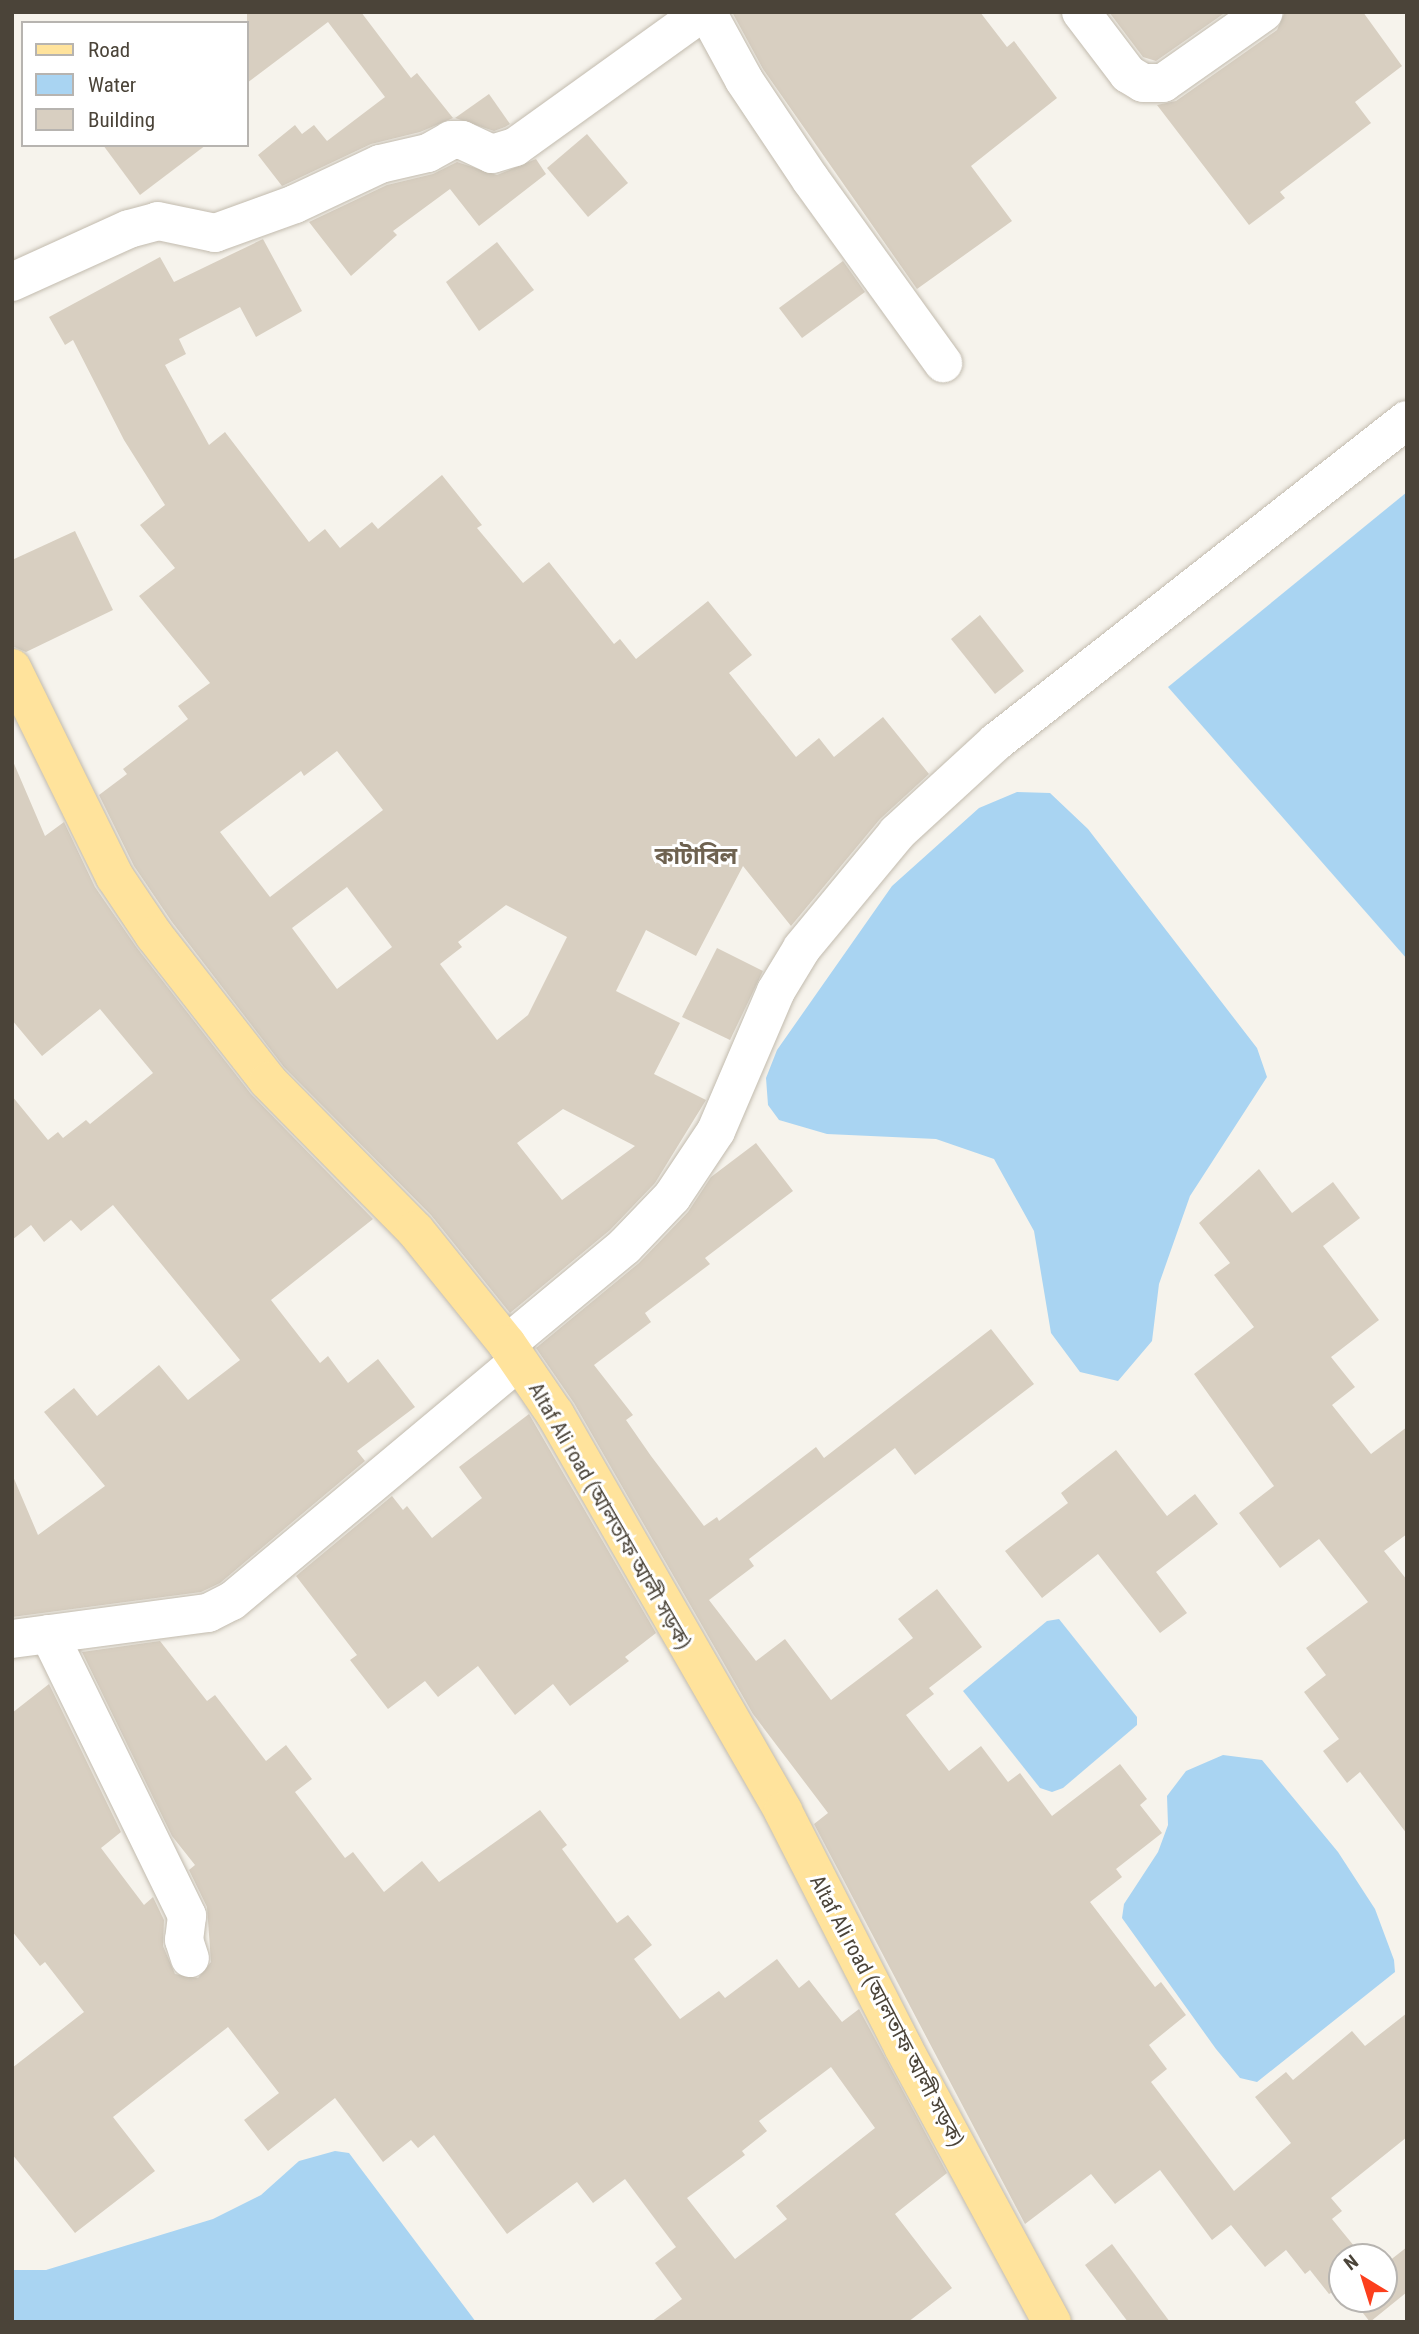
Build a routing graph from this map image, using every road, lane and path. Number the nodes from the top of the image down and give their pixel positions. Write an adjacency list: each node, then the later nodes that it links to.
1 (705, 12): 4 (street); 5 (street)
2 (1081, 12): 3 (street)
3 (1264, 12)
4 (12, 282)
5 (943, 363)
6 (1407, 420): 8 (street)
7 (12, 668): 8 (main road, Altaf Ali road (আলতাফ আলী সড়ক))
8 (513, 1353): 9 (street); 11 (main road, Altaf Ali road (আলতাফ আলী সড়ক))
9 (30, 1636): 10 (street)
10 (190, 1958)
11 (1052, 2322)

